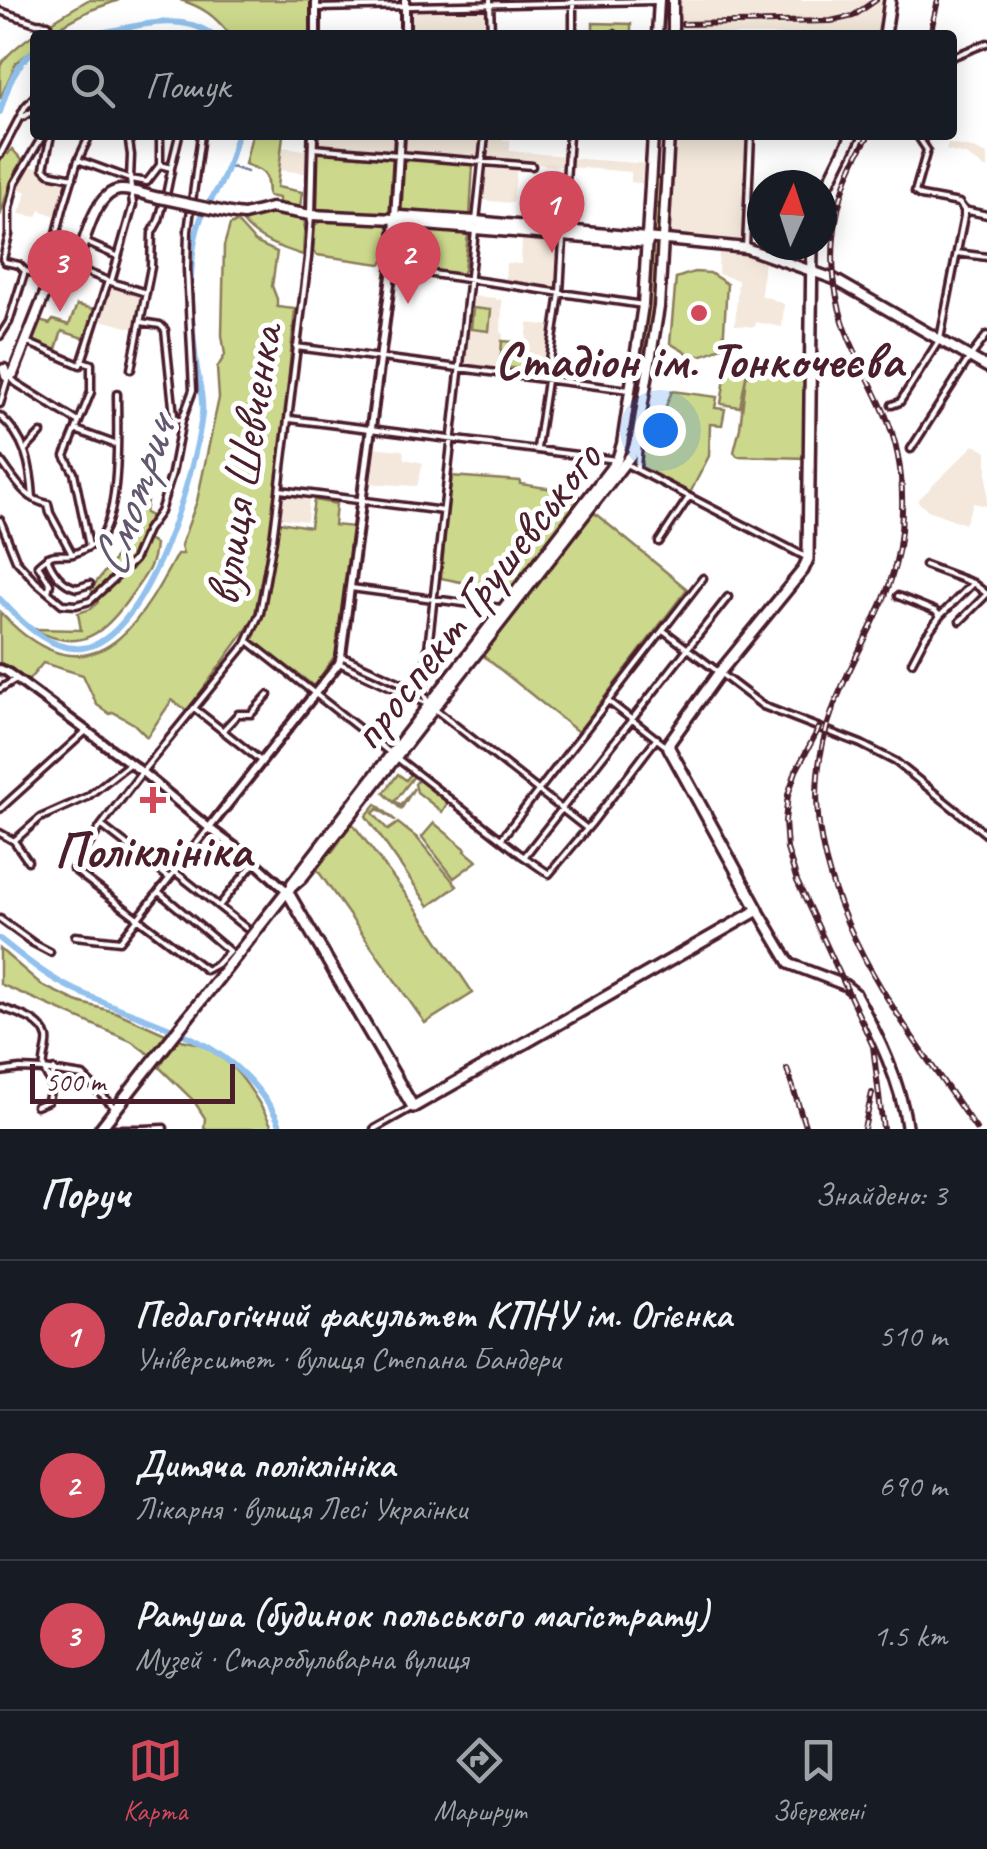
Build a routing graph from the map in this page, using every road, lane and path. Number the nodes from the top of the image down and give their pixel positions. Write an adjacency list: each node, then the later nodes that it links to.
1 (673, 0): 15 (main road)
2 (890, 0): 16 (main road)
3 (658, 1): 6 (street); 14 (main road)
4 (405, 2): 5 (street); 7 (street); 11 (street)
5 (490, 2): 6 (street); 12 (street)
6 (573, 2): 13 (street)
7 (316, 4): 10 (street)
8 (0, 10): 9 (street)
9 (48, 24)
10 (316, 30)
11 (405, 30)
12 (490, 30)
13 (573, 30)
14 (657, 30)
15 (672, 30)
16 (886, 30)
17 (987, 44): 18 (street)
18 (957, 55)
19 (30, 103): 21 (street)
20 (30, 113): 21 (street)
21 (19, 119): 39 (street)
22 (40, 140): 68 (street)
23 (50, 140): 47 (street)
24 (88, 140): 41 (street)
25 (129, 140): 48 (street)
26 (160, 140): 43 (street)
27 (177, 140): 45 (street)
28 (200, 140): 96 (street)
29 (314, 140): 38 (street, вулиця Шевченка)
30 (400, 140): 40 (street)
31 (484, 140): 42 (street)
32 (568, 140): 56 (street)
33 (652, 140): 57 (main road, проспект Грушевського)
34 (669, 140): 58 (main road, проспект Грушевського)
35 (751, 140): 60 (street)
36 (850, 140): 46 (main road)
37 (920, 140): 51 (street)
38 (313, 148): 40 (street); 52 (street, вулиця Шевченка)
39 (0, 155)
40 (399, 155): 42 (street); 54 (street)
41 (78, 160): 47 (street); 48 (street)
42 (482, 162): 44 (street); 55 (street)
43 (160, 165): 45 (street); 48 (street)
44 (532, 166)
45 (171, 168): 50 (street)
46 (835, 170)
47 (72, 178): 64 (street)
48 (130, 179): 49 (street)
49 (130, 190): 50 (main road); 59 (main road); 62 (street)
50 (163, 200): 52 (main road, bridge); 73 (street)
51 (964, 210): 53 (street); 61 (street)
52 (311, 215): 54 (main road); 81 (street, вулиця Шевченка)
53 (987, 215)
54 (395, 219): 55 (main road); 67 (street)
55 (476, 226): 56 (main road); 71 (street)
56 (563, 233): 57 (main road); 74 (street)
57 (647, 241): 58 (main road); 75 (main road, проспект Грушевського)
58 (663, 241): 60 (main road); 98 (main road, проспект Грушевського)
59 (84, 242): 62 (street); 66 (main road)
60 (746, 248): 69 (main road)
61 (957, 253): 63 (street); 79 (street)
62 (117, 256): 72 (street)
63 (987, 257)
64 (52, 258): 66 (street); 70 (street)
65 (812, 260): 69 (main road)
66 (75, 266): 70 (main road); 72 (street)
67 (392, 268): 71 (street); 83 (street)
68 (25, 271): 70 (street); 77 (street)
69 (812, 271): 79 (main road); 120 (main road)
70 (51, 278): 80 (main road)
71 (470, 279): 74 (street); 86 (street)
72 (109, 281): 73 (street); 84 (street)
73 (147, 293): 76 (street)
74 (560, 293): 75 (street); 89 (street)
75 (643, 305): 90 (main road, проспект Грушевського)
76 (141, 322): 87 (street); 96 (street)
77 (0, 336)
78 (987, 336): 82 (street)
79 (940, 339): 82 (main road); 93 (street)
80 (27, 342): 84 (street); 88 (main road)
81 (296, 347): 83 (street); 95 (street, вулиця Шевченка)
82 (970, 356): 85 (main road); 104 (street)
83 (379, 358): 86 (street); 100 (street)
84 (82, 361): 97 (street)
85 (987, 367)
86 (461, 368): 89 (street); 102 (street)
87 (131, 369)
88 (6, 373): 92 (street); 97 (street)
89 (547, 379): 90 (street); 106 (street)
90 (630, 390): 108 (main road, проспект Грушевського)
91 (117, 394): 103 (street)
92 (0, 404)
93 (892, 405)
94 (0, 416): 105 (street)
95 (288, 419): 100 (street); 110 (street, вулиця Шевченка)
96 (182, 420): 126 (street)
97 (79, 422): 99 (street)
98 (640, 424): 108 (main road, проспект Грушевського); 109 (street)
99 (76, 430): 103 (street); 117 (street)
100 (370, 430): 102 (street); 113 (street)
101 (40, 432): 105 (street)
102 (451, 440): 106 (street); 114 (street)
103 (117, 444): 117 (street)
104 (911, 449)
105 (26, 450): 112 (street)
106 (537, 450): 108 (street)
107 (0, 460): 112 (street)
108 (621, 462): 109 (street); 131 (main road, проспект Грушевського); 147 (main road, проспект Грушевського)
109 (640, 471): 111 (street)
110 (279, 490): 113 (street); 135 (street, вулиця Шевченка)
111 (690, 497): 116 (street); 120 (street)
112 (33, 498): 118 (street)
113 (362, 501): 114 (street); 125 (street)
114 (444, 512): 130 (street)
115 (0, 520): 126 (street)
116 (659, 542)
117 (89, 546): 118 (street)
118 (72, 554): 119 (street)
119 (47, 558): 124 (street); 126 (street)
120 (808, 559): 140 (main road)
121 (925, 565): 123 (street)
122 (703, 578): 134 (street)
123 (973, 582): 127 (street); 132 (street)
124 (90, 584)
125 (350, 588): 130 (street); 137 (street)
126 (48, 592)
127 (986, 592): 133 (street)
128 (898, 596): 132 (street)
129 (728, 597): 136 (street)
130 (433, 598): 131 (street); 143 (street)
131 (505, 608): 147 (main road, проспект Грушевського)
132 (940, 616): 138 (street)
133 (960, 620)
134 (662, 630): 136 (street); 146 (street)
135 (248, 640): 144 (street); 148 (street, вулиця Шевченка)
136 (688, 649): 140 (street); 149 (street)
137 (340, 660): 143 (street); 144 (street); 147 (street)
138 (912, 662)
139 (0, 670): 141 (street)
140 (719, 673): 153 (main road); 165 (street)
141 (16, 679): 142 (street); 150 (street)
142 (0, 689)
143 (423, 693): 147 (street)
144 (314, 694): 154 (street); 155 (street)
145 (268, 695): 151 (street)
146 (608, 701): 149 (street); 158 (street)
147 (432, 707): 154 (main road, проспект Грушевського); 158 (street)
148 (193, 708): 151 (street); 157 (street, вулиця Шевченка)
149 (632, 718): 152 (street); 159 (street)
150 (87, 730): 156 (street); 160 (street)
151 (223, 730): 155 (street)
152 (656, 738): 153 (street); 163 (street)
153 (669, 748): 176 (main road)
154 (393, 756): 166 (street); 173 (main road, проспект Грушевського)
155 (261, 761): 162 (street)
156 (130, 763): 157 (street); 167 (street)
157 (142, 772): 161 (street, вулиця Шевченка); 162 (street)
158 (539, 790): 159 (street); 166 (street)
159 (562, 809): 163 (street); 168 (street)
160 (0, 810)
161 (101, 826): 172 (street); 177 (street, вулиця Шевченка)
162 (209, 828): 170 (street); 171 (street)
163 (586, 828): 168 (street)
164 (0, 834): 167 (street)
165 (987, 835)
166 (502, 839): 168 (street)
167 (14, 842): 169 (street)
168 (524, 857)
169 (28, 861)
170 (255, 862): 173 (street); 175 (street)
171 (174, 871): 172 (street); 175 (street)
172 (170, 878): 174 (street)
173 (287, 891): 182 (main road, проспект Грушевського); 189 (main road)
174 (158, 892): 177 (street); 182 (street)
175 (219, 906): 179 (street)
176 (758, 910): 189 (main road); 195 (main road)
177 (138, 918): 180 (street); 182 (street)
178 (0, 919): 181 (street)
179 (246, 928)
180 (75, 936)
181 (50, 952)
182 (234, 953): 190 (main road, проспект Грушевського)
183 (0, 1006): 184 (street)
184 (44, 1070): 185 (street); 186 (street); 187 (street)
185 (54, 1070): 187 (street); 190 (street)
186 (0, 1072)
187 (50, 1082): 188 (street)
188 (36, 1106)
189 (414, 1106): 194 (street)
190 (116, 1109): 191 (main road, проспект Грушевського)
191 (107, 1127): 193 (street)
192 (164, 1128): 193 (street)
193 (145, 1129)
194 (374, 1129)
195 (907, 1129)

